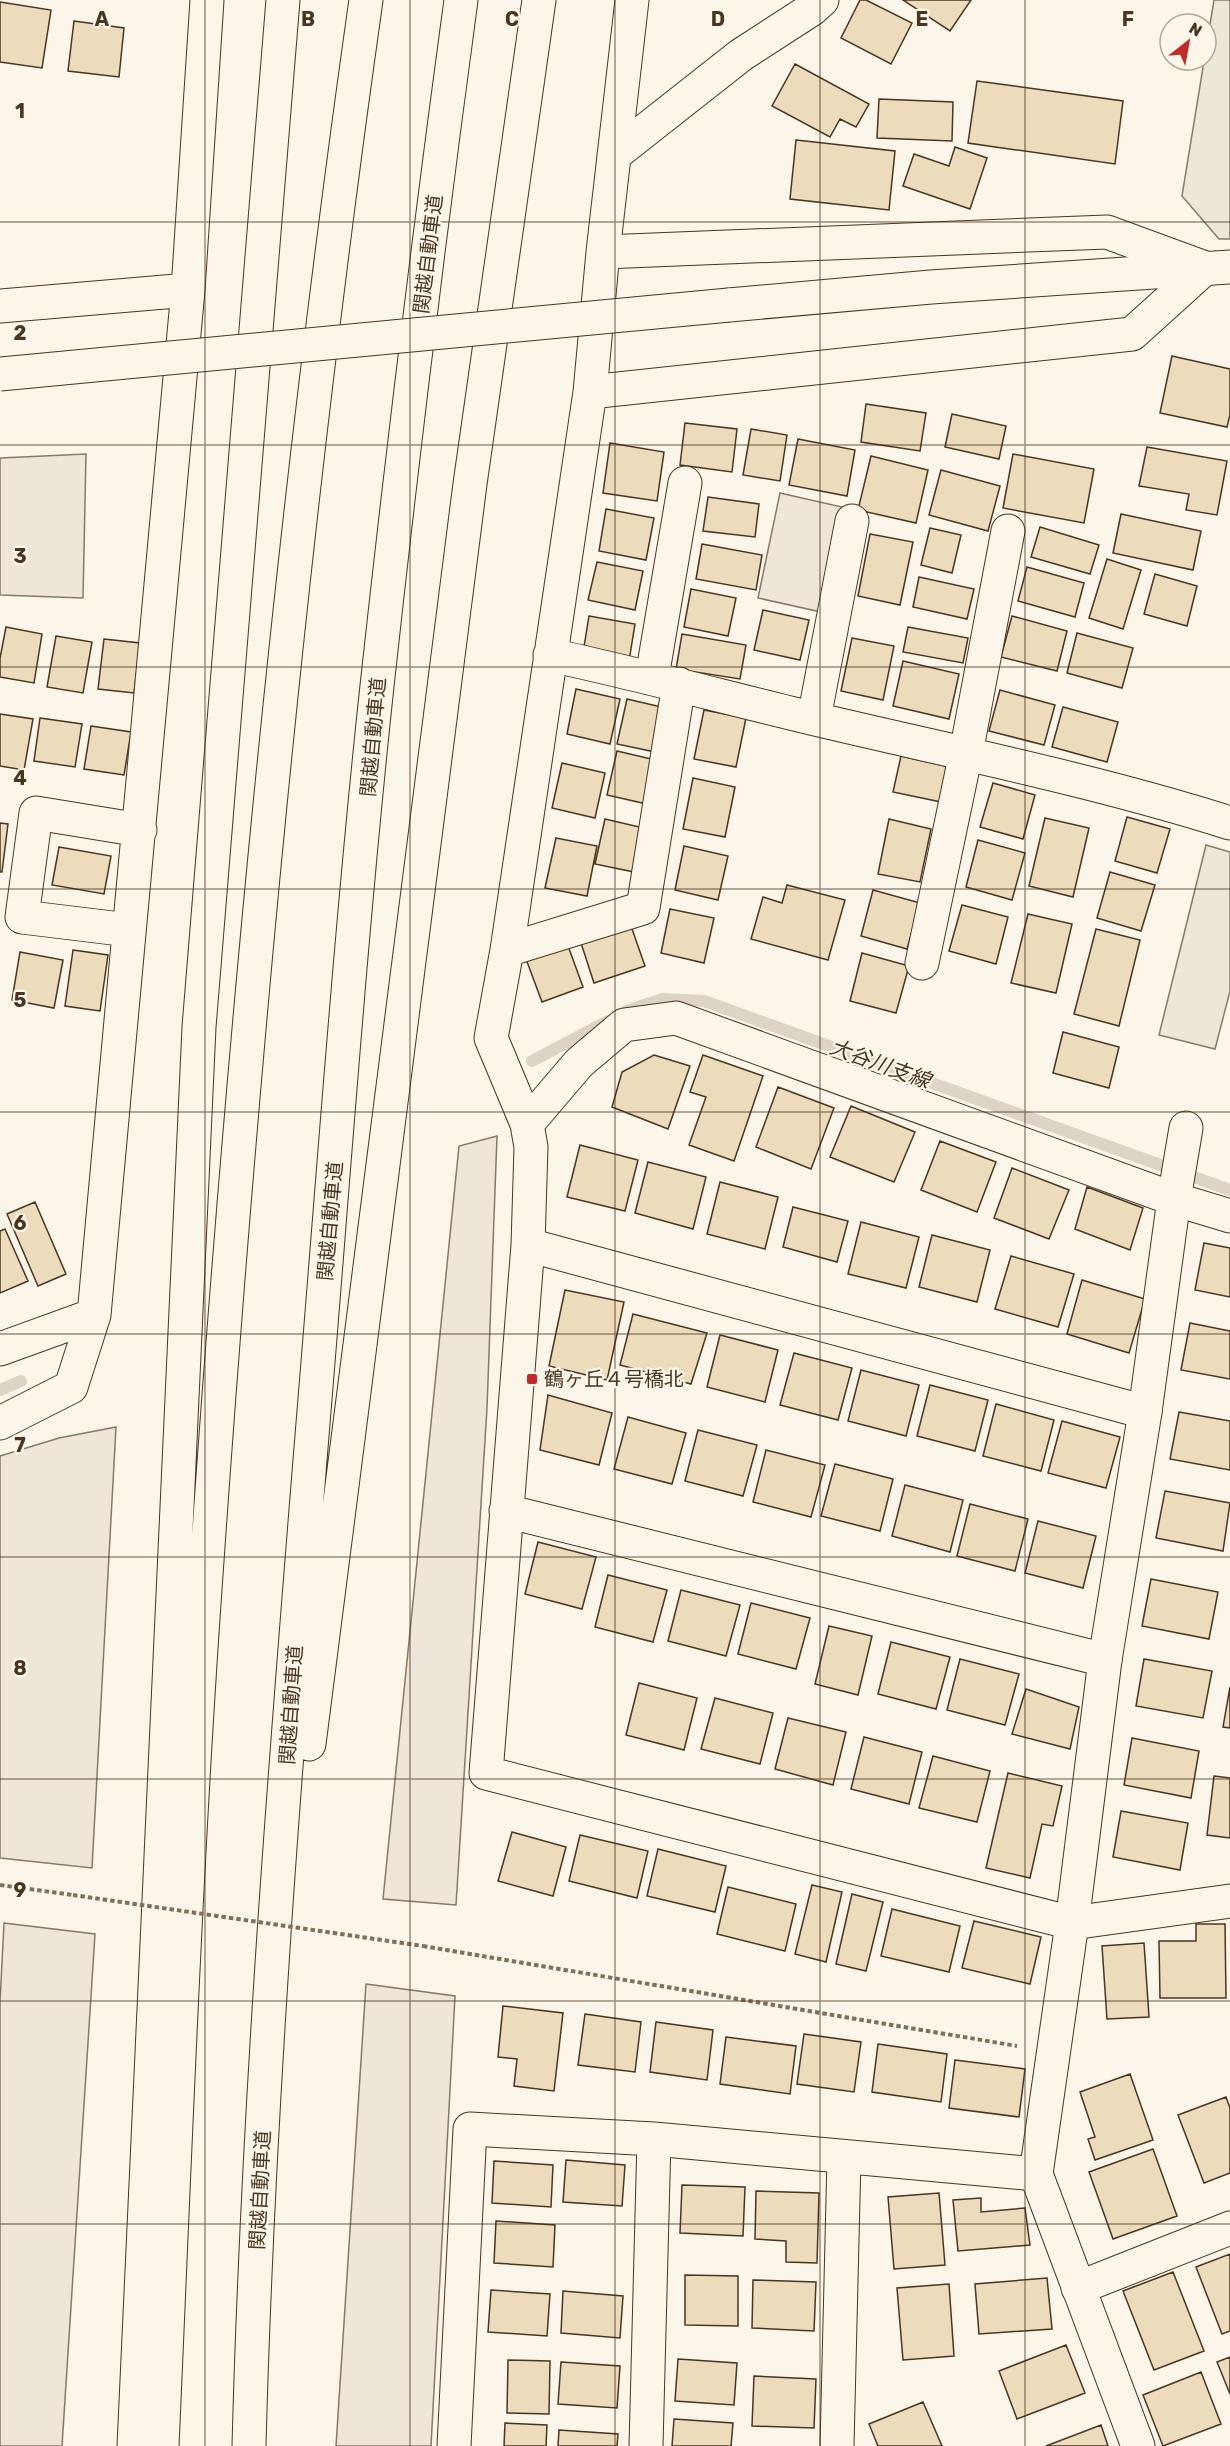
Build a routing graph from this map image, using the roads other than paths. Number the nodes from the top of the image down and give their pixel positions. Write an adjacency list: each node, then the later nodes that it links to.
1 (207, 0): 11 (main road)
2 (283, 0): 46 (main road)
3 (366, 0): 47 (main road)
4 (461, 0): 40 (main road, 関越自動車道)
5 (539, 0): 40 (main road)
6 (632, 0): 8 (main road)
7 (822, 0): 8 (main road)
8 (614, 155): 9 (main road)
9 (603, 252): 10 (main road); 14 (main road)
10 (1218, 267): 13 (main road, bridge); 14 (main road)
11 (188, 290): 12 (main road); 23 (main road)
12 (0, 306)
13 (0, 374)
14 (590, 392): 18 (main road)
15 (685, 483): 19 (main road)
16 (852, 520): 20 (main road)
17 (1008, 531): 21 (main road)
18 (550, 655): 19 (main road); 25 (main road)
19 (666, 680): 20 (main road); 25 (main road)
20 (814, 718): 21 (main road)
21 (966, 753): 22 (main road); 26 (main road)
22 (1230, 823)
23 (140, 830): 24 (main road); 24 (main road)
24 (129, 930): 32 (main road)
25 (507, 950): 27 (main road)
26 (922, 963)
27 (527, 1124): 29 (main road); 31 (main road)
28 (1186, 1128): 29 (main road)
29 (1174, 1199): 30 (main road); 34 (main road)
30 (1230, 1216)
31 (528, 1245): 34 (main road); 36 (main road)
32 (94, 1315): 33 (main road); 35 (main road)
33 (0, 1349)
34 (1145, 1412): 37 (main road)
35 (0, 1423)
36 (506, 1511): 37 (main road); 39 (main road)
37 (1105, 1660): 39 (main road)
38 (1230, 1901): 39 (main road)
39 (1072, 1923): 43 (main road)
40 (265, 2086): 48 (main road, 関越自動車道)
41 (654, 2139): 42 (main road); 49 (main road); 50 (main road)
42 (844, 2158): 43 (main road); 51 (main road)
43 (1036, 2174): 45 (main road)
44 (1230, 2228): 45 (main road)
45 (1078, 2288): 52 (main road)
46 (134, 2446)
47 (162, 2446)
48 (249, 2446)
49 (454, 2446)
50 (646, 2446)
51 (837, 2446)
52 (1138, 2446)

